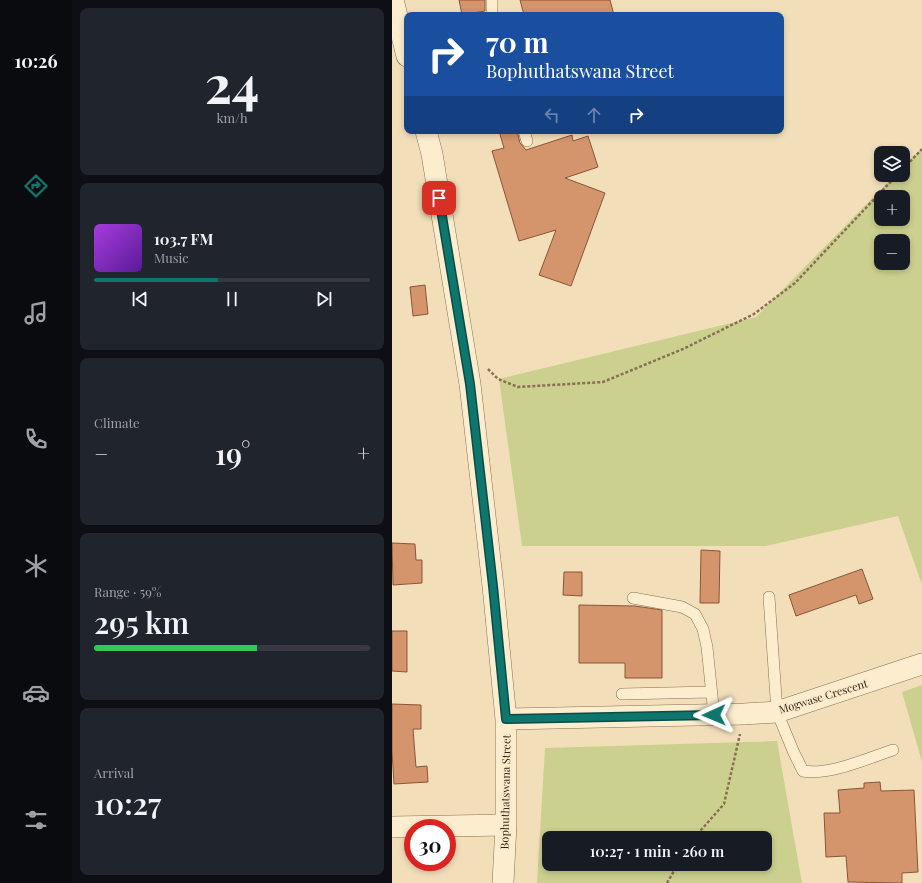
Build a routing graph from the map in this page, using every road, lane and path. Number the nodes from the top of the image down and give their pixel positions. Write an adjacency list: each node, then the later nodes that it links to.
1 (393, 0): 4 (street)
2 (492, 0): 3 (lane)
3 (492, 12)
4 (404, 44)
5 (427, 134): 9 (street, Bophuthatswana Street)
6 (922, 149): 7 (path)
7 (910, 162)
8 (890, 182): 9 (path)
9 (464, 345): 18 (street, Bophuthatswana Street)
10 (769, 597): 15 (lane)
11 (633, 598): 13 (lane)
12 (922, 664): 15 (street, Mogwase Crescent)
13 (711, 692): 14 (lane); 17 (lane)
14 (622, 694)
15 (777, 712): 16 (street, Mogwase Crescent); 19 (lane)
16 (744, 714): 17 (street, Mogwase Crescent); 22 (path)
17 (714, 715): 18 (street, Mogwase Crescent)
18 (506, 719): 20 (street, Bophuthatswana Street)
19 (893, 750)
20 (506, 824): 21 (street); 24 (street, Bophuthatswana Street)
21 (392, 827)
22 (700, 831)
23 (674, 871): 25 (path)
24 (503, 883)
25 (667, 883)

